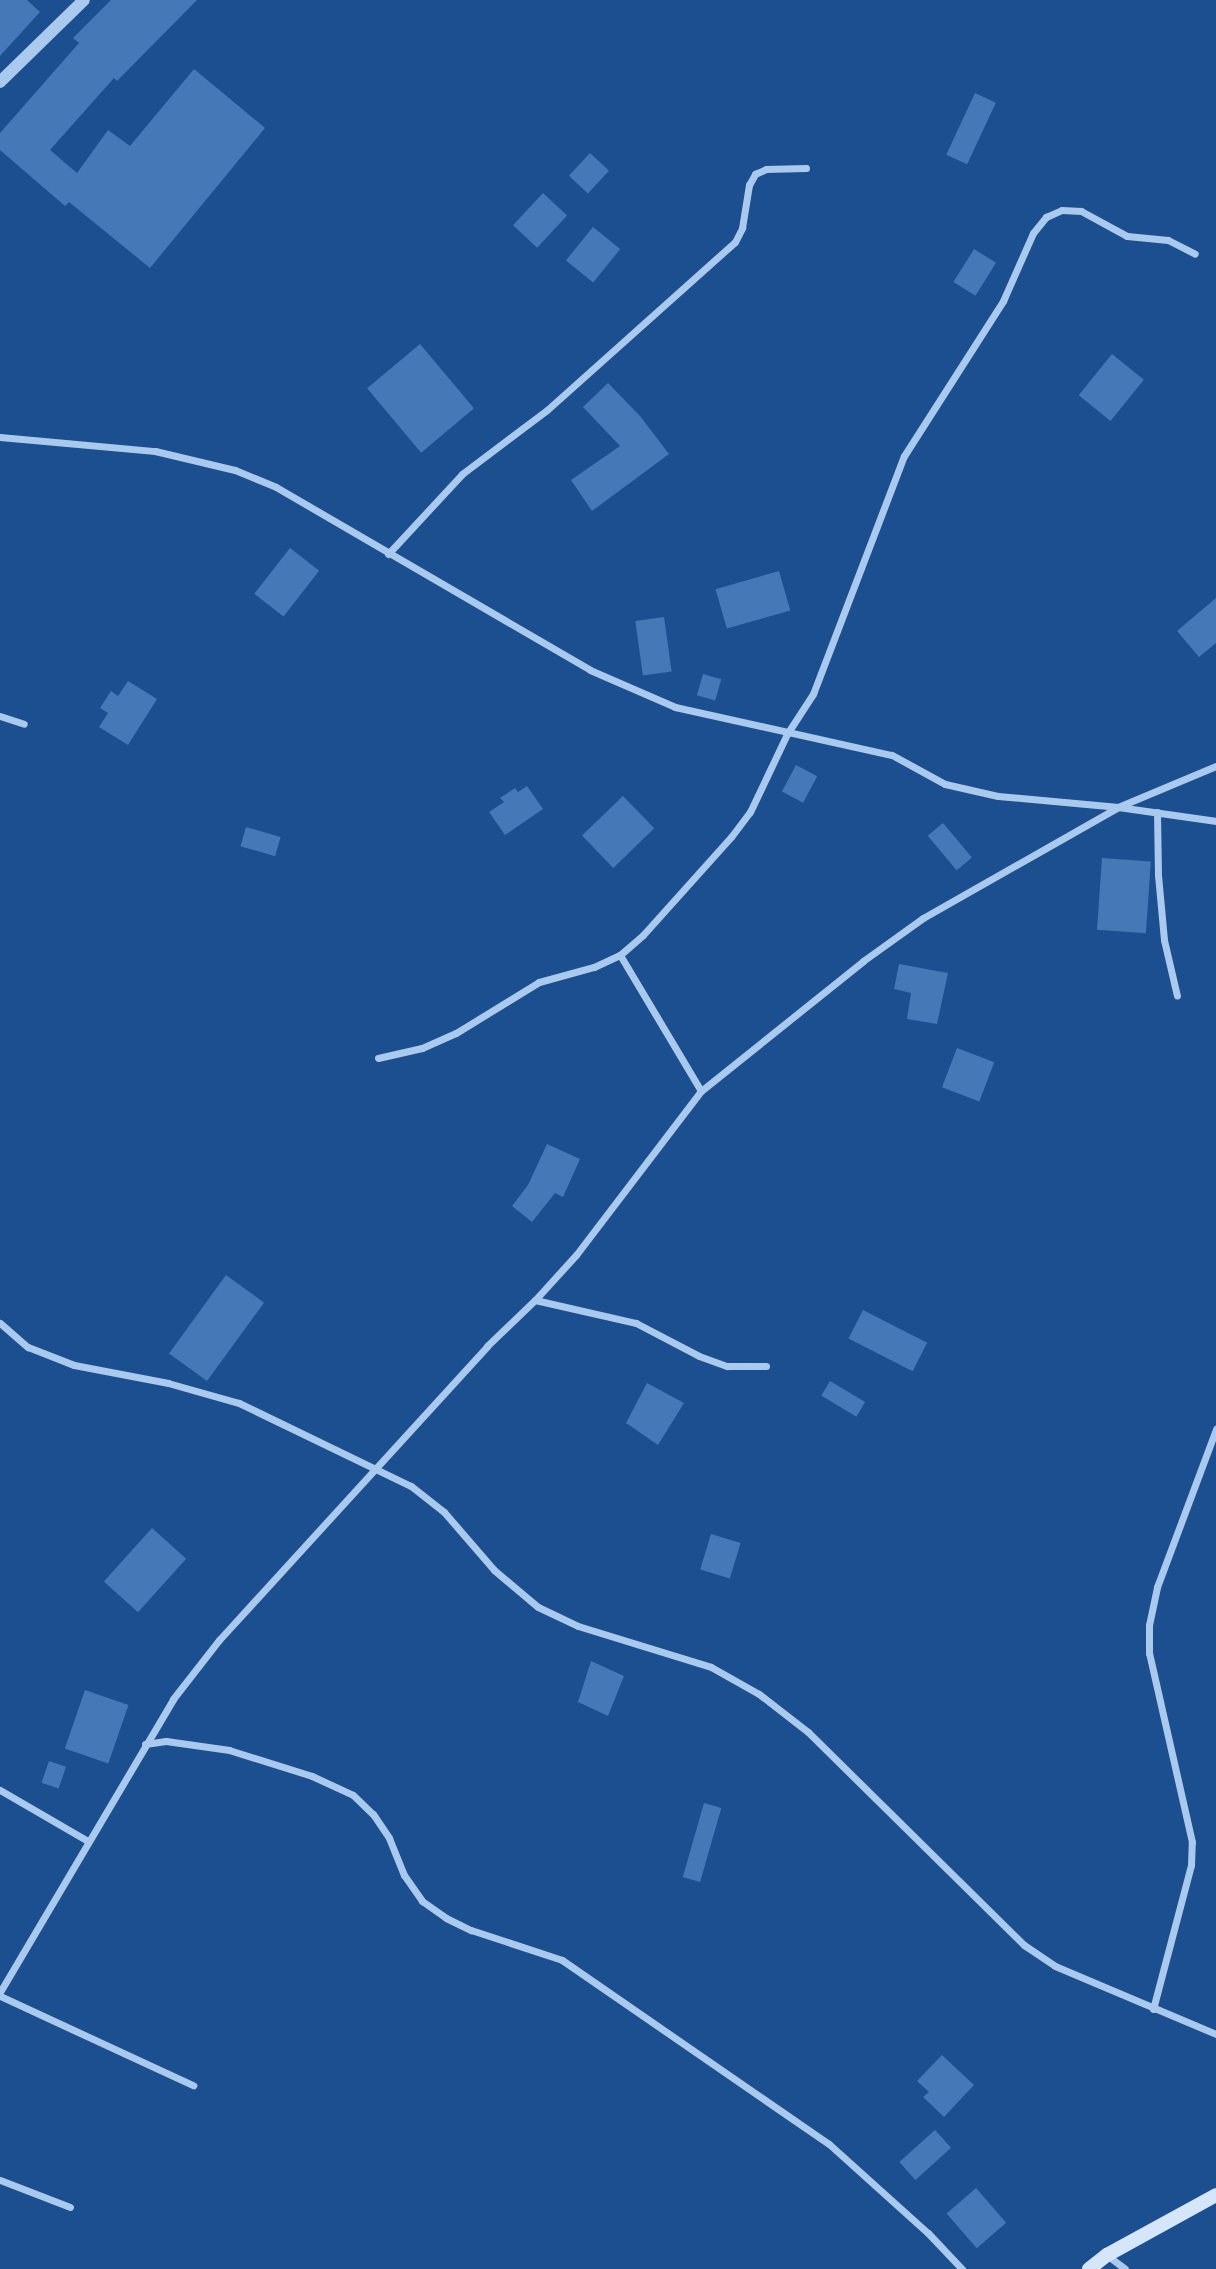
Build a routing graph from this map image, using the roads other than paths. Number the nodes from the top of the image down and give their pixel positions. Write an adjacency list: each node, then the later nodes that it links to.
1 (84, 0): 2 (street)
2 (0, 82)
3 (806, 168): 6 (street)
4 (1195, 254): 9 (street)
5 (0, 437): 6 (street)
6 (388, 554): 9 (street)
7 (0, 716): 8 (street)
8 (24, 724)
9 (787, 734): 11 (street); 14 (street)
10 (1216, 766): 11 (street)
11 (1118, 807): 12 (street); 17 (street)
12 (1157, 812): 13 (street); 15 (street)
13 (1216, 821)
14 (620, 955): 16 (street); 17 (street)
15 (1177, 996)
16 (378, 1058)
17 (701, 1091): 18 (street)
18 (535, 1300): 20 (street); 22 (street)
19 (0, 1323): 22 (street)
20 (766, 1366)
21 (1216, 1429): 27 (street)
22 (378, 1467): 23 (street); 27 (street)
23 (145, 1744): 25 (street); 34 (street)
24 (0, 1790): 25 (street)
25 (88, 1841): 26 (street)
26 (0, 1994): 29 (street)
27 (1153, 2009): 28 (street)
28 (1216, 2035)
29 (192, 2085)
30 (0, 2180): 32 (street)
31 (1216, 2195): 33 (main road)
32 (70, 2207)
33 (1107, 2255): 35 (main road); 36 (street)
34 (962, 2269)
35 (1089, 2269)
36 (1125, 2269)

